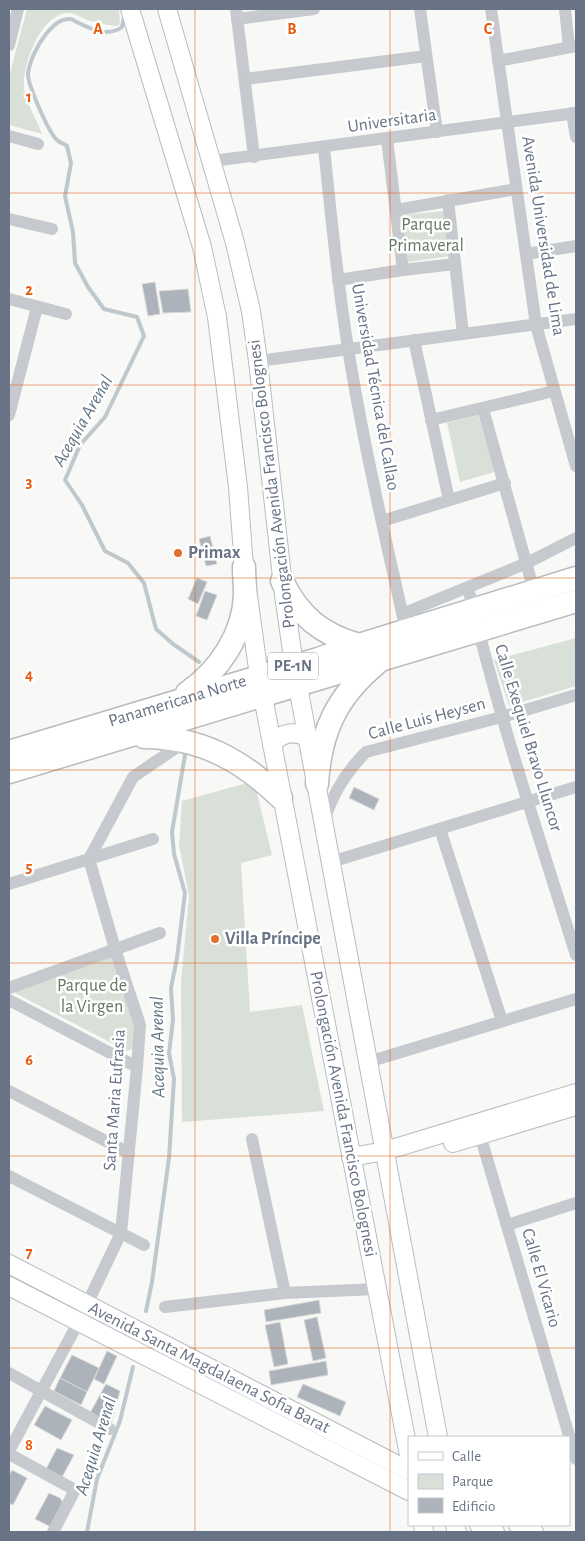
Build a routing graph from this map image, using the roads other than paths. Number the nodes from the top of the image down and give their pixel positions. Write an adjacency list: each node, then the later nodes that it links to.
1 (18, 9): 9 (street)
2 (130, 9): 53 (main road, Prolongación Avenida Francisco Bolognesi)
3 (167, 9): 23 (main road, Prolongación Avenida Francisco Bolognesi)
4 (314, 9): 8 (street)
5 (420, 9): 11 (street)
6 (491, 9): 12 (street, Avenida Universidad de Lima)
7 (565, 9): 10 (street)
8 (237, 14): 13 (street)
9 (9, 44)
10 (573, 47): 12 (street)
11 (426, 56): 13 (street); 16 (street)
12 (498, 61): 15 (street, Avenida Universidad de Lima)
13 (245, 80): 22 (street)
14 (574, 113): 15 (street, Universitaria); 18 (street)
15 (507, 122): 16 (street, Universitaria); 24 (street, Avenida Universidad de Lima)
16 (437, 132): 19 (street, Universitaria)
17 (9, 136): 20 (street)
18 (576, 137)
19 (387, 139): 21 (street, Universitaria); 26 (street)
20 (38, 144)
21 (324, 148): 22 (street, Universitaria); 33 (street, Universidad Técnica del Callao)
22 (254, 157): 23 (street, Universitaria)
23 (212, 161): 42 (main road, Prolongación Avenida Francisco Bolognesi)
24 (516, 189): 25 (street); 30 (street, Avenida Universidad de Lima)
25 (448, 200): 26 (street); 31 (street)
26 (396, 210): 32 (street)
27 (9, 219): 28 (street)
28 (52, 229)
29 (576, 246): 30 (street)
30 (526, 254): 38 (street, Avenida Universidad de Lima)
31 (455, 264): 32 (street); 39 (street)
32 (403, 270): 33 (street)
33 (338, 280): 41 (street, Universidad Técnica del Callao)
34 (9, 299): 35 (street)
35 (37, 307): 36 (street); 45 (street)
36 (66, 314)
37 (576, 319): 38 (street)
38 (536, 325): 39 (street); 43 (street, Avenida Universidad de Lima)
39 (463, 334): 40 (street)
40 (414, 340): 41 (street); 46 (street)
41 (348, 349): 42 (street); 50 (street, Universidad Técnica del Callao)
42 (258, 361): 55 (main road, Prolongación Avenida Francisco Bolognesi)
43 (554, 391): 44 (street); 47 (street, Avenida Universidad de Lima)
44 (483, 409): 46 (street); 48 (street)
45 (9, 415)
46 (431, 420): 49 (street)
47 (576, 466)
48 (505, 483): 49 (street); 52 (street)
49 (449, 500): 50 (street)
50 (382, 521): 60 (street, Universidad Técnica del Callao)
51 (576, 538): 52 (street)
52 (527, 563): 56 (street); 57 (street)
53 (244, 567): 64 (main road, Prolongación Avenida Francisco Bolognesi); 66 (highway)
54 (576, 578): 57 (highway, Panamericana Norte / PE-1N)
55 (282, 581): 61 (highway); 63 (main road, Prolongación Avenida Francisco Bolognesi)
56 (468, 587): 59 (street, Calle Exequiel Bravo Lluncor); 60 (street)
57 (534, 591): 59 (highway, Panamericana Norte / PE-1N)
58 (576, 601): 59 (highway, Panamericana Norte / PE-1N)
59 (476, 620): 60 (highway, Panamericana Norte / PE-1N); 62 (highway, Panamericana Norte / PE-1N); 67 (street, Calle Exequiel Bravo Lluncor)
60 (404, 622): 61 (highway, Panamericana Norte / PE-1N)
61 (359, 645): 63 (highway, Panamericana Norte / PE-1N)
62 (379, 661): 63 (highway, Panamericana Norte / PE-1N); 74 (highway)
63 (296, 675): 64 (highway, Panamericana Norte / PE-1N); 69 (main road, Prolongación Avenida Francisco Bolognesi)
64 (260, 686): 66 (highway, Panamericana Norte / PE-1N); 68 (highway, Panamericana Norte / PE-1N); 71 (main road, Prolongación Avenida Francisco Bolognesi)
65 (576, 695): 67 (street, Calle Luis Heysen)
66 (174, 702): 72 (highway, Panamericana Norte / PE-1N)
67 (502, 717): 77 (street, Calle Exequiel Bravo Lluncor); 78 (street, Calle Luis Heysen)
68 (131, 736): 70 (highway); 73 (highway, Panamericana Norte / PE-1N)
69 (308, 738): 71 (main road); 74 (main road, Prolongación Avenida Francisco Bolognesi)
70 (186, 741): 76 (highway); 81 (street)
71 (272, 745): 76 (main road, Prolongación Avenida Francisco Bolognesi)
72 (9, 752)
73 (9, 772)
74 (317, 784): 78 (main road, Prolongación Avenida Francisco Bolognesi)
75 (576, 788): 77 (street)
76 (281, 798): 100 (main road, Prolongación Avenida Francisco Bolognesi)
77 (528, 803): 79 (street); 86 (street, Calle Exequiel Bravo Lluncor)
78 (324, 823): 82 (main road, Prolongación Avenida Francisco Bolognesi)
79 (440, 829): 82 (street); 90 (street)
80 (153, 838): 81 (street)
81 (89, 859): 83 (street); 85 (street, Santa Maria Eufrasia)
82 (331, 862): 91 (main road, Prolongación Avenida Francisco Bolognesi)
83 (9, 884)
84 (160, 933): 85 (street)
85 (114, 949): 87 (street); 92 (street, Santa Maria Eufrasia)
86 (576, 955)
87 (9, 988)
88 (576, 999): 90 (street)
89 (9, 1000): 92 (street)
90 (502, 1022): 91 (street)
91 (368, 1062): 99 (main road, Prolongación Avenida Francisco Bolognesi)
92 (137, 1067): 98 (street, Santa Maria Eufrasia)
93 (9, 1091): 98 (street)
94 (576, 1093): 99 (main road)
95 (576, 1106): 96 (main road)
96 (480, 1135): 99 (main road); 103 (street, Calle El Vicario)
97 (252, 1139): 109 (street)
98 (129, 1153): 104 (street, Santa Maria Eufrasia)
99 (386, 1157): 100 (main road); 116 (main road, Prolongación Avenida Francisco Bolognesi)
100 (352, 1163): 108 (main road, Prolongación Avenida Francisco Bolognesi)
101 (9, 1176): 104 (street)
102 (576, 1204): 103 (street)
103 (507, 1225): 117 (street, Calle El Vicario)
104 (121, 1233): 105 (street); 110 (street, Santa Maria Eufrasia)
105 (144, 1245)
106 (9, 1264): 110 (main road, Avenida Santa Magdalaena Sofia Barat)
107 (9, 1286): 112 (main road, Avenida Santa Magdalaena Sofia Barat)
108 (376, 1289): 109 (street); 119 (main road, Prolongación Avenida Francisco Bolognesi)
109 (285, 1293): 111 (street)
110 (87, 1305): 112 (street, Santa Maria Eufrasia); 122 (main road, Avenida Santa Magdalaena Sofia Barat)
111 (165, 1307)
112 (78, 1323): 114 (street, Santa Maria Eufrasia); 123 (main road, Avenida Santa Magdalaena Sofia Barat)
113 (9, 1373): 114 (street)
114 (42, 1390): 115 (street); 120 (street, Santa Maria Eufrasia)
115 (110, 1429)
116 (438, 1436)
117 (568, 1436)
118 (570, 1442): 121 (street, Calle El Vicario)
119 (408, 1450)
120 (9, 1453): 126 (street)
121 (574, 1456)
122 (408, 1470)
123 (408, 1490)
124 (481, 1526): 127 (main road)
125 (520, 1526): 128 (main road)
126 (53, 1532)
127 (495, 1532)
128 (534, 1532)

